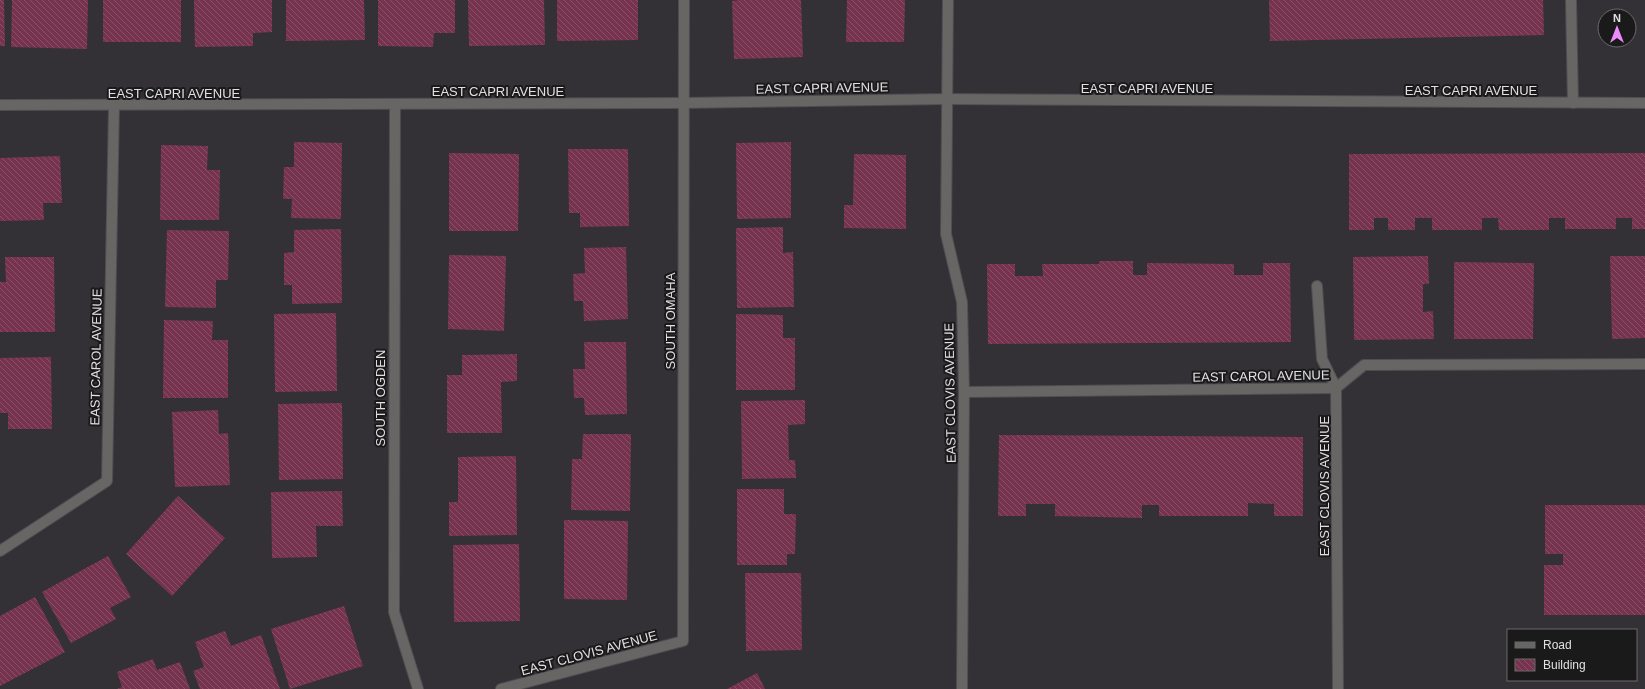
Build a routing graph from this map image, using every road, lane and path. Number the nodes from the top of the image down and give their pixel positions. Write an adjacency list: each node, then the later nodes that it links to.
1 (684, 0): 5 (street, SOUTH OMAHA)
2 (948, 0): 4 (street, EAST CLOVIS AVENUE)
3 (1571, 0): 6 (street)
4 (947, 99): 5 (street, EAST CAPRI AVENUE); 6 (street, EAST CAPRI AVENUE); 14 (street, EAST CLOVIS AVENUE)
5 (683, 103): 8 (street, EAST CAPRI AVENUE); 16 (street, SOUTH OMAHA)
6 (1573, 103): 7 (street, EAST CAPRI AVENUE)
7 (1645, 103)
8 (395, 104): 10 (street, EAST CAPRI AVENUE); 17 (street, SOUTH OGDEN)
9 (0, 105): 10 (street, EAST CAPRI AVENUE)
10 (114, 106): 15 (street, EAST CAROL AVENUE)
11 (1317, 286): 13 (street, EAST CLOVIS AVENUE)
12 (1645, 364): 13 (street, EAST CAROL AVENUE)
13 (1336, 388): 14 (street, EAST CAROL AVENUE); 20 (street, EAST CLOVIS AVENUE)
14 (964, 392): 19 (street, EAST CLOVIS AVENUE)
15 (0, 551)
16 (683, 641): 18 (street, EAST CLOVIS AVENUE)
17 (418, 689)
18 (501, 689)
19 (962, 689)
20 (1338, 689)

